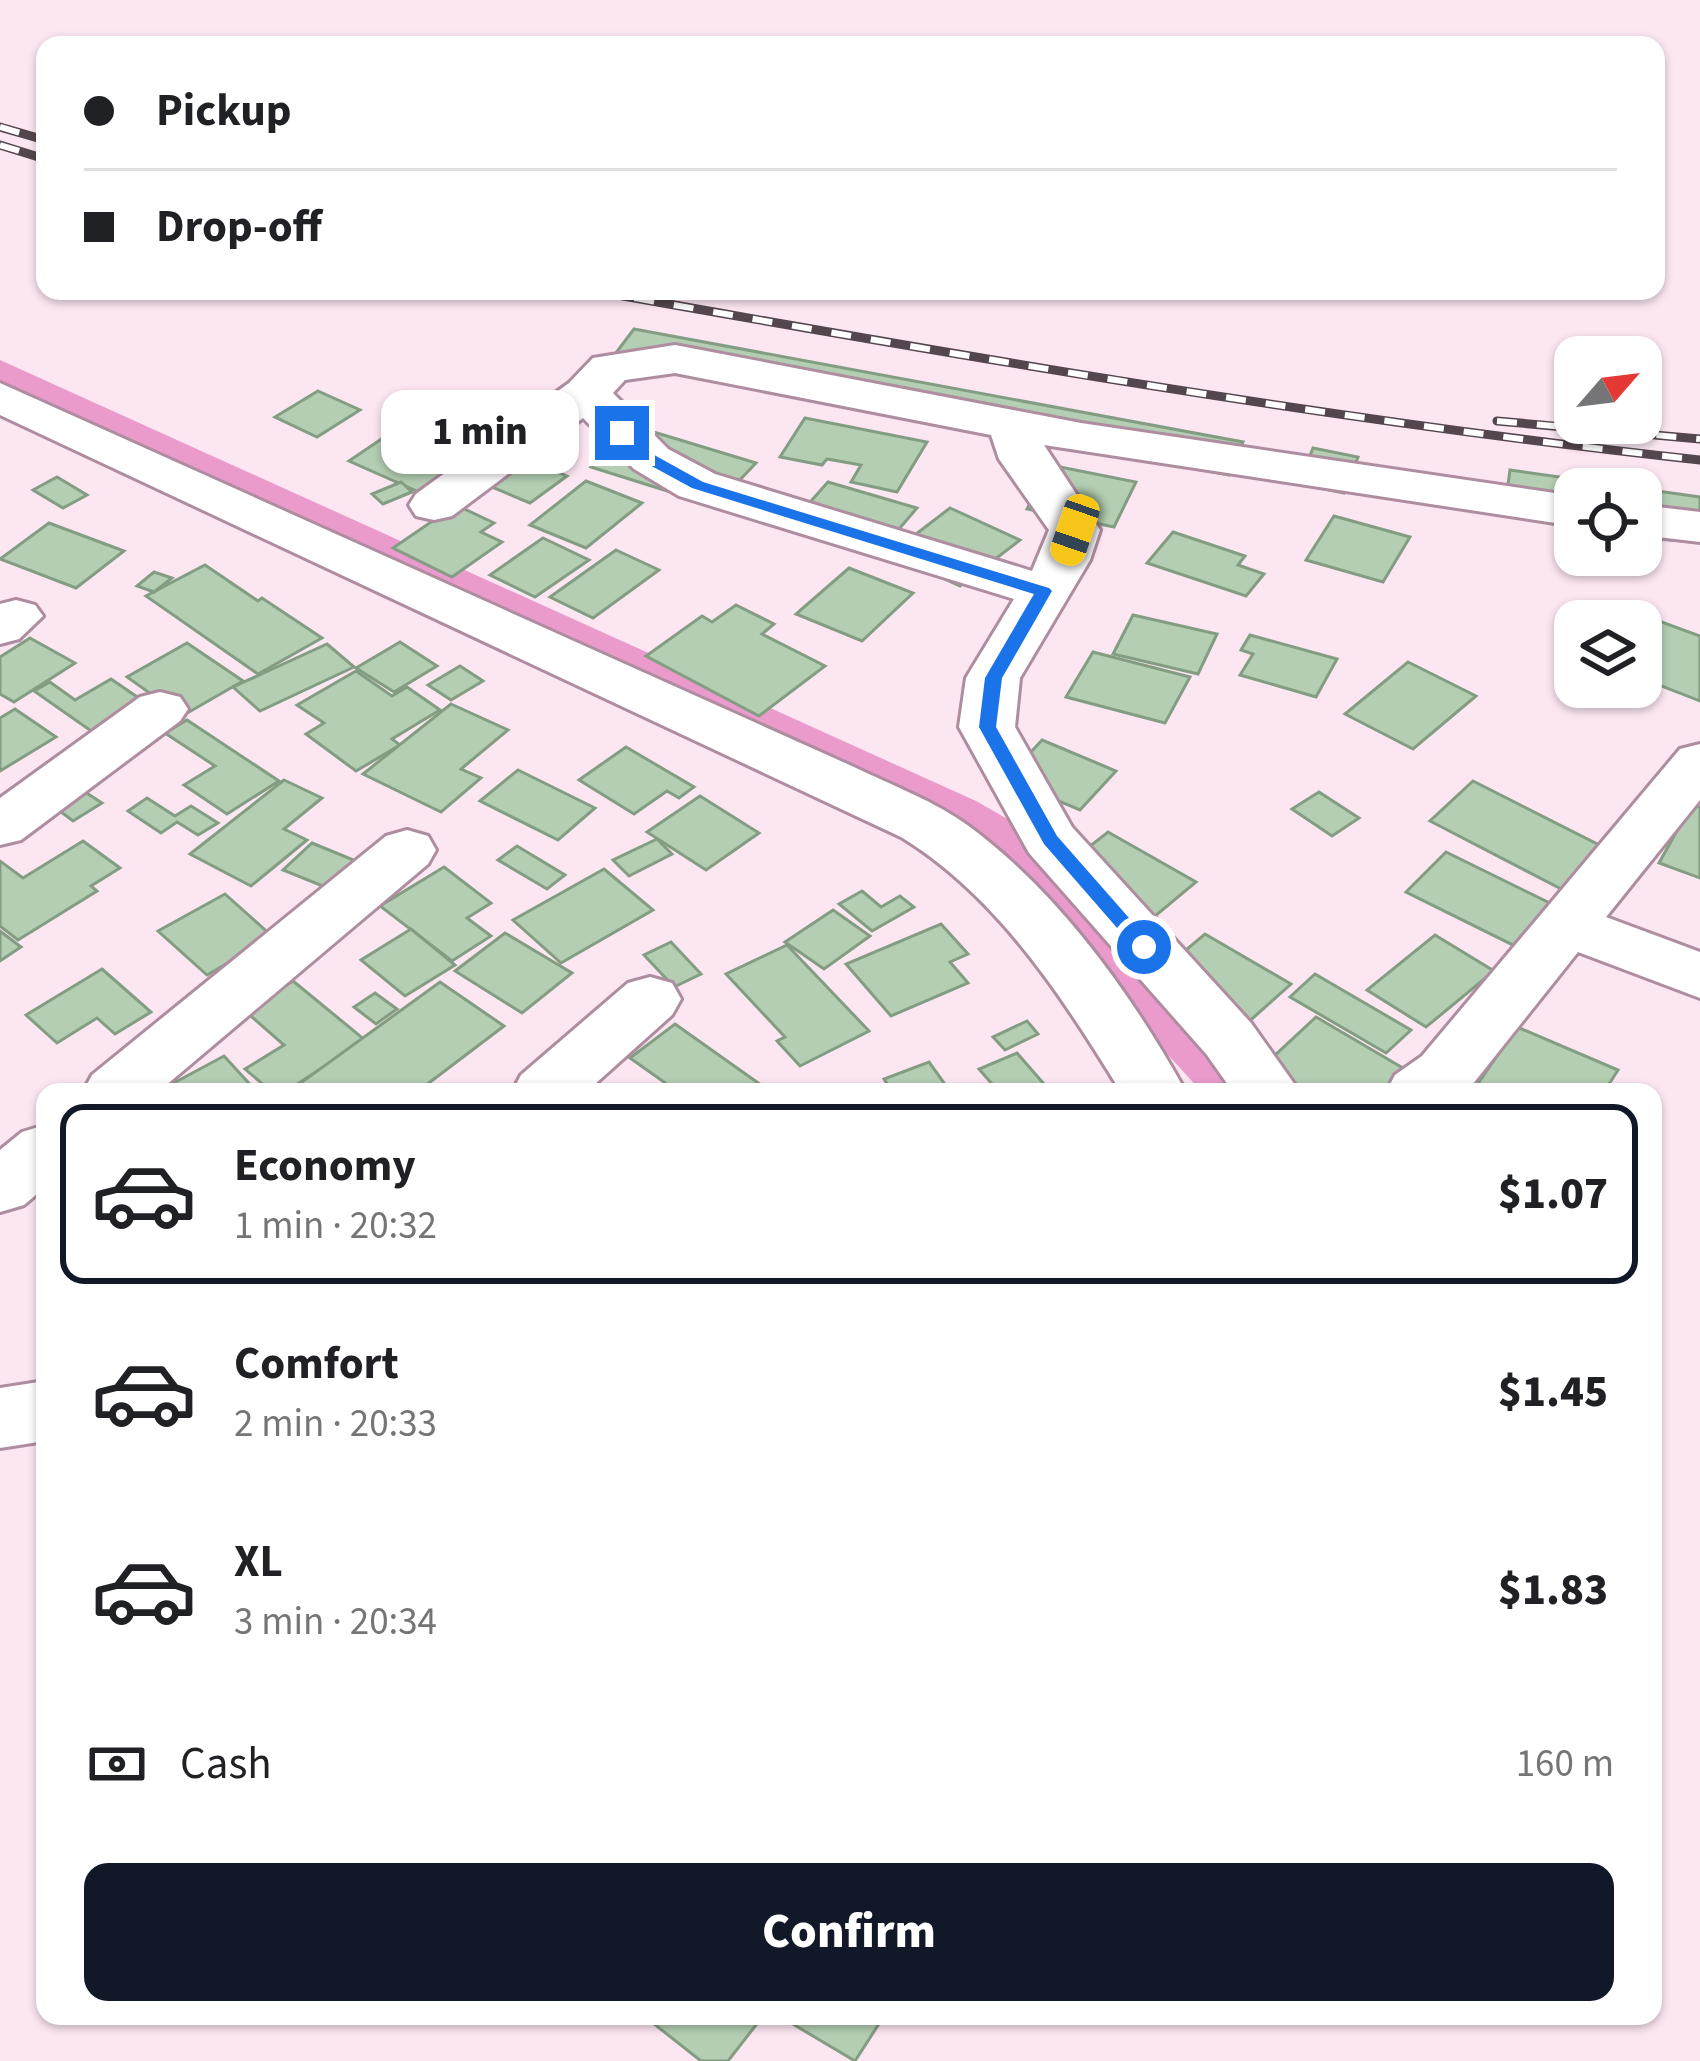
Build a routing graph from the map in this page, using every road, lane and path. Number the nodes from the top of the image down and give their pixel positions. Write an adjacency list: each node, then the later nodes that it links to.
1 (586, 393): 3 (street); 4 (street); 8 (street)
2 (0, 398): 18 (street)
3 (1012, 424): 5 (street); 8 (street)
4 (434, 506)
5 (1554, 508)
6 (1662, 522): 7 (street)
7 (1700, 527)
8 (1043, 591): 19 (street)
9 (160, 709): 11 (street)
10 (1700, 762): 13 (street)
11 (0, 826)
12 (406, 850): 16 (street)
13 (1566, 926): 14 (street); 20 (street)
14 (1700, 976)
15 (650, 999): 17 (street)
16 (126, 1083)
17 (554, 1083)
18 (1148, 1083)
19 (1261, 1083)
20 (1431, 1083)
21 (36, 1157): 22 (street)
22 (0, 1187)
23 (36, 1413): 24 (street)
24 (0, 1418)

